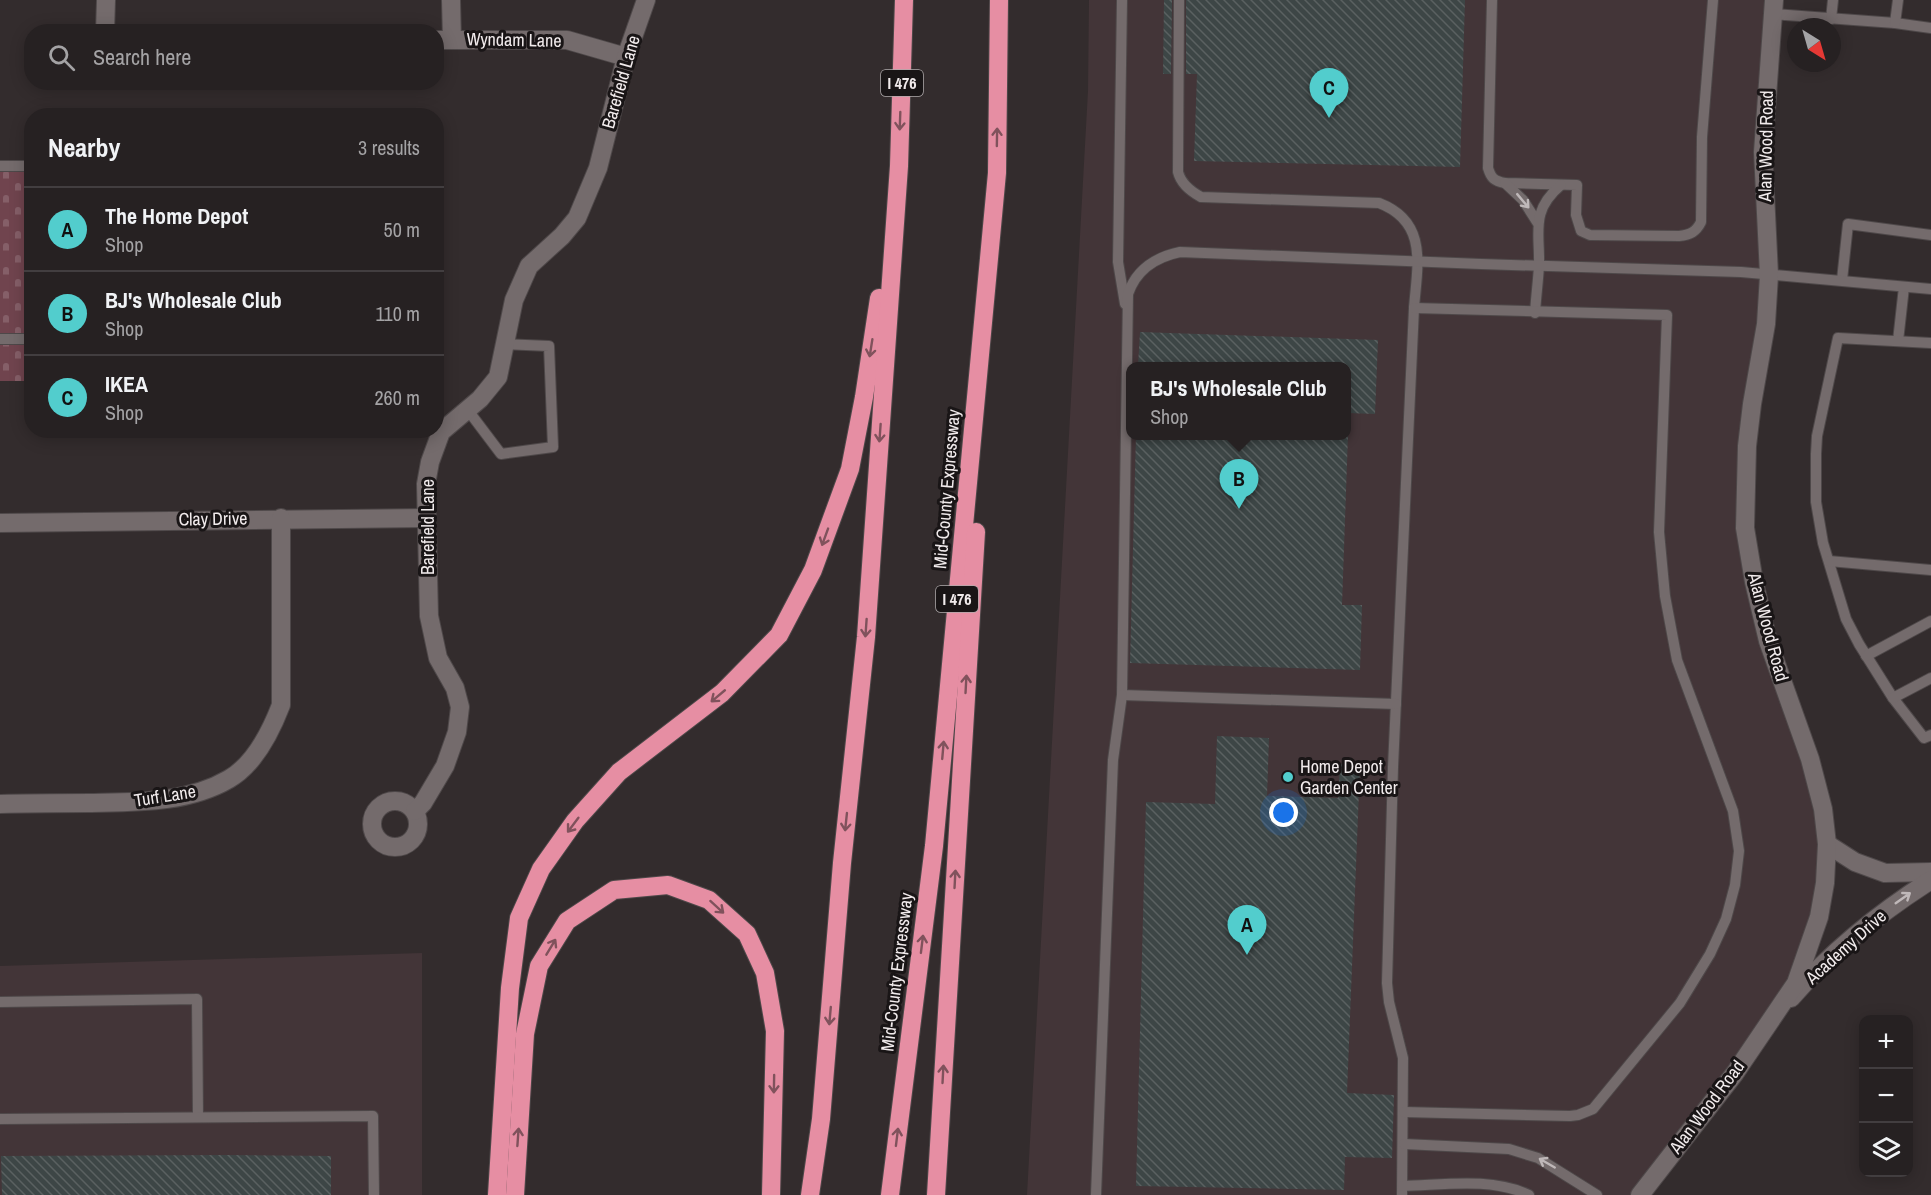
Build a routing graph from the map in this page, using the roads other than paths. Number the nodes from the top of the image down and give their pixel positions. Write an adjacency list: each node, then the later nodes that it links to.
1 (106, 0): 17 (street)
2 (451, 0): 19 (street)
3 (646, 0): 20 (street, Barefield Lane)
4 (904, 0): 23 (highway, I 476, one-way to 23)
5 (999, 0): 24 (highway, Mid-County Expressway / I 476, one-way to 5)
6 (1122, 0): 37 (lane)
7 (1179, 0): 29 (lane)
8 (1492, 0): 25 (lane)
9 (1713, 0): 26 (lane)
10 (1833, 0): 14 (lane)
11 (1898, 0): 16 (lane)
12 (1774, 7): 13 (lane); 31 (street, Alan Wood Road)
13 (1826, 18)
14 (1831, 18)
15 (1841, 20): 16 (lane)
16 (1895, 23): 18 (lane)
17 (105, 24)
18 (1931, 28)
19 (444, 40): 20 (street, Wyndam Lane)
20 (626, 57): 42 (street, Barefield Lane)
21 (0, 166): 22 (lane)
22 (24, 166)
23 (899, 166): 74 (highway, one-way to 74); 77 (highway, I 476, one-way to 77)
24 (997, 173): 78 (highway, Mid-County Expressway / I 476, one-way to 24); 79 (highway, one-way to 24)
25 (1505, 183): 26 (lane); 27 (lane, one-way to 27)
26 (1561, 185): 27 (lane)
27 (1538, 222): 30 (lane)
28 (1931, 235): 32 (lane)
29 (1418, 261): 30 (lane); 35 (lane); 37 (lane)
30 (1539, 265): 31 (lane); 36 (lane)
31 (1769, 275): 32 (lane); 62 (street, Alan Wood Road)
32 (1842, 280): 33 (lane)
33 (1904, 287): 34 (lane); 40 (lane)
34 (1931, 289)
35 (1414, 308): 36 (lane); 58 (lane)
36 (1535, 313): 67 (lane)
37 (1127, 316): 43 (lane)
38 (0, 339): 39 (lane)
39 (24, 339)
40 (1898, 341): 41 (lane); 51 (lane)
41 (1931, 343)
42 (504, 344): 45 (street, Barefield Lane); 45 (lane)
43 (1126, 362)
44 (1126, 392): 56 (lane)
45 (467, 409): 46 (street, Barefield Lane)
46 (444, 429)
47 (438, 438): 49 (street, Barefield Lane)
48 (281, 518): 49 (street, Clay Drive); 50 (street, Clay Drive); 60 (street, Turf Lane)
49 (426, 518): 61 (street, Barefield Lane)
50 (0, 523)
51 (1829, 561): 52 (lane); 54 (lane)
52 (1931, 570)
53 (1931, 621): 54 (lane)
54 (1866, 656): 57 (lane)
55 (1931, 678): 57 (lane)
56 (1122, 695): 58 (lane); 80 (lane)
57 (1893, 698): 59 (lane)
58 (1396, 704): 67 (lane)
59 (1931, 735)
60 (0, 804)
61 (415, 811)
62 (1827, 844): 63 (street); 66 (street, Alan Wood Road)
63 (1931, 872)
64 (1931, 880): 66 (street, Academy Drive, one-way to 64)
65 (0, 1002): 68 (lane)
66 (1768, 1024): 82 (street, Alan Wood Road)
67 (1404, 1112): 70 (lane)
68 (198, 1118): 69 (lane); 73 (lane)
69 (0, 1119)
70 (1404, 1144): 71 (lane); 81 (lane, one-way to 70)
71 (1403, 1190): 72 (lane)
72 (1523, 1194)
73 (374, 1195)
74 (497, 1195)
75 (515, 1195): 76 (highway, one-way to 76)
76 (771, 1195)
77 (810, 1195)
78 (890, 1195)
79 (936, 1195)
80 (1096, 1195)
81 (1596, 1195)
82 (1640, 1195)

